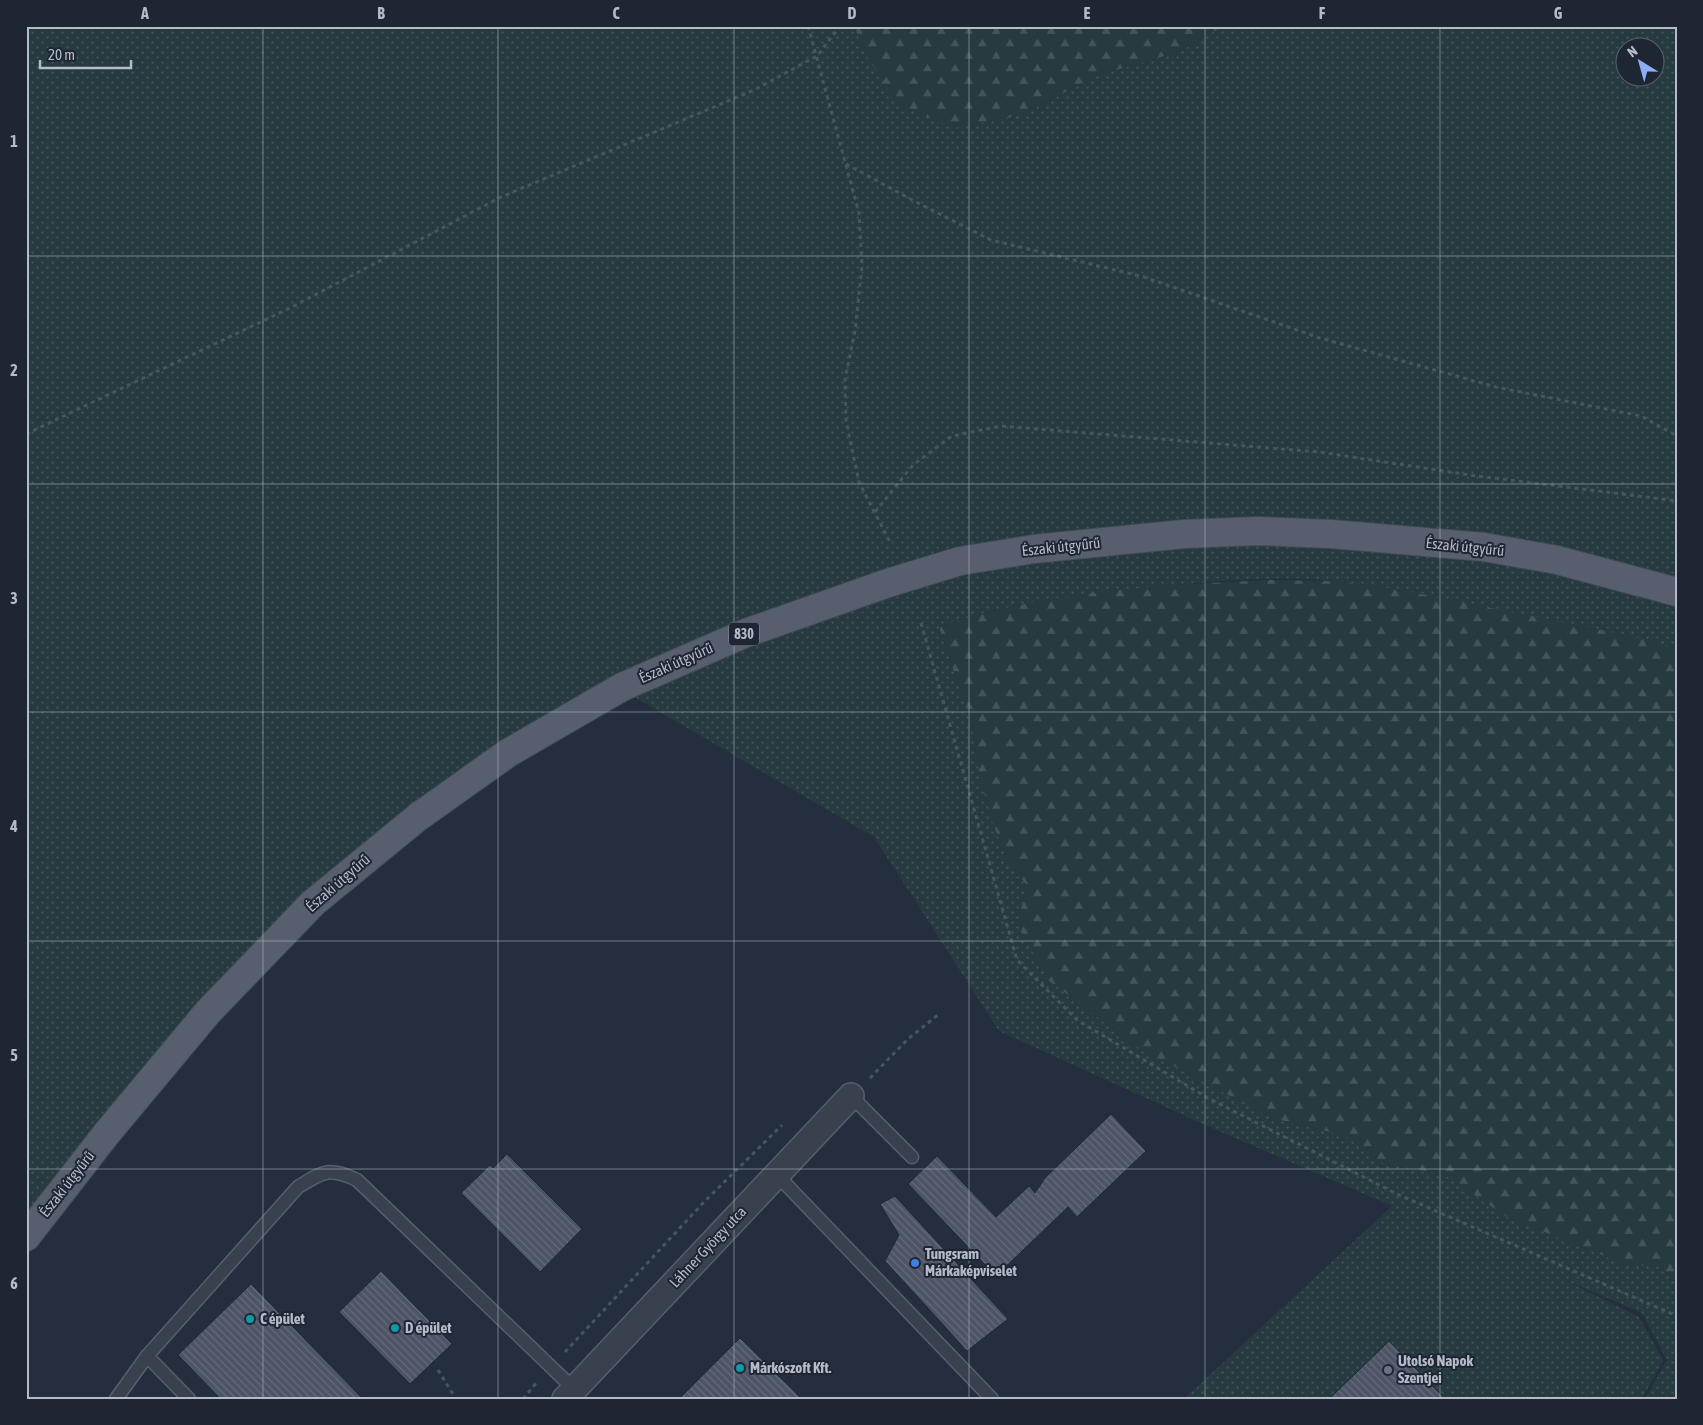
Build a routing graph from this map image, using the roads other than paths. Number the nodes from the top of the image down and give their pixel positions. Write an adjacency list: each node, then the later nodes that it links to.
1 (1677, 592): 5 (main road, Északi útgyűrű / 830)
2 (852, 1096): 3 (lane); 4 (street, Láhner György utca)
3 (912, 1157)
4 (777, 1175): 7 (street, Láhner György utca); 10 (lane)
5 (26, 1237)
6 (147, 1356): 7 (lane); 8 (lane); 9 (lane)
7 (570, 1394)
8 (116, 1399)
9 (189, 1399)
10 (992, 1399)

